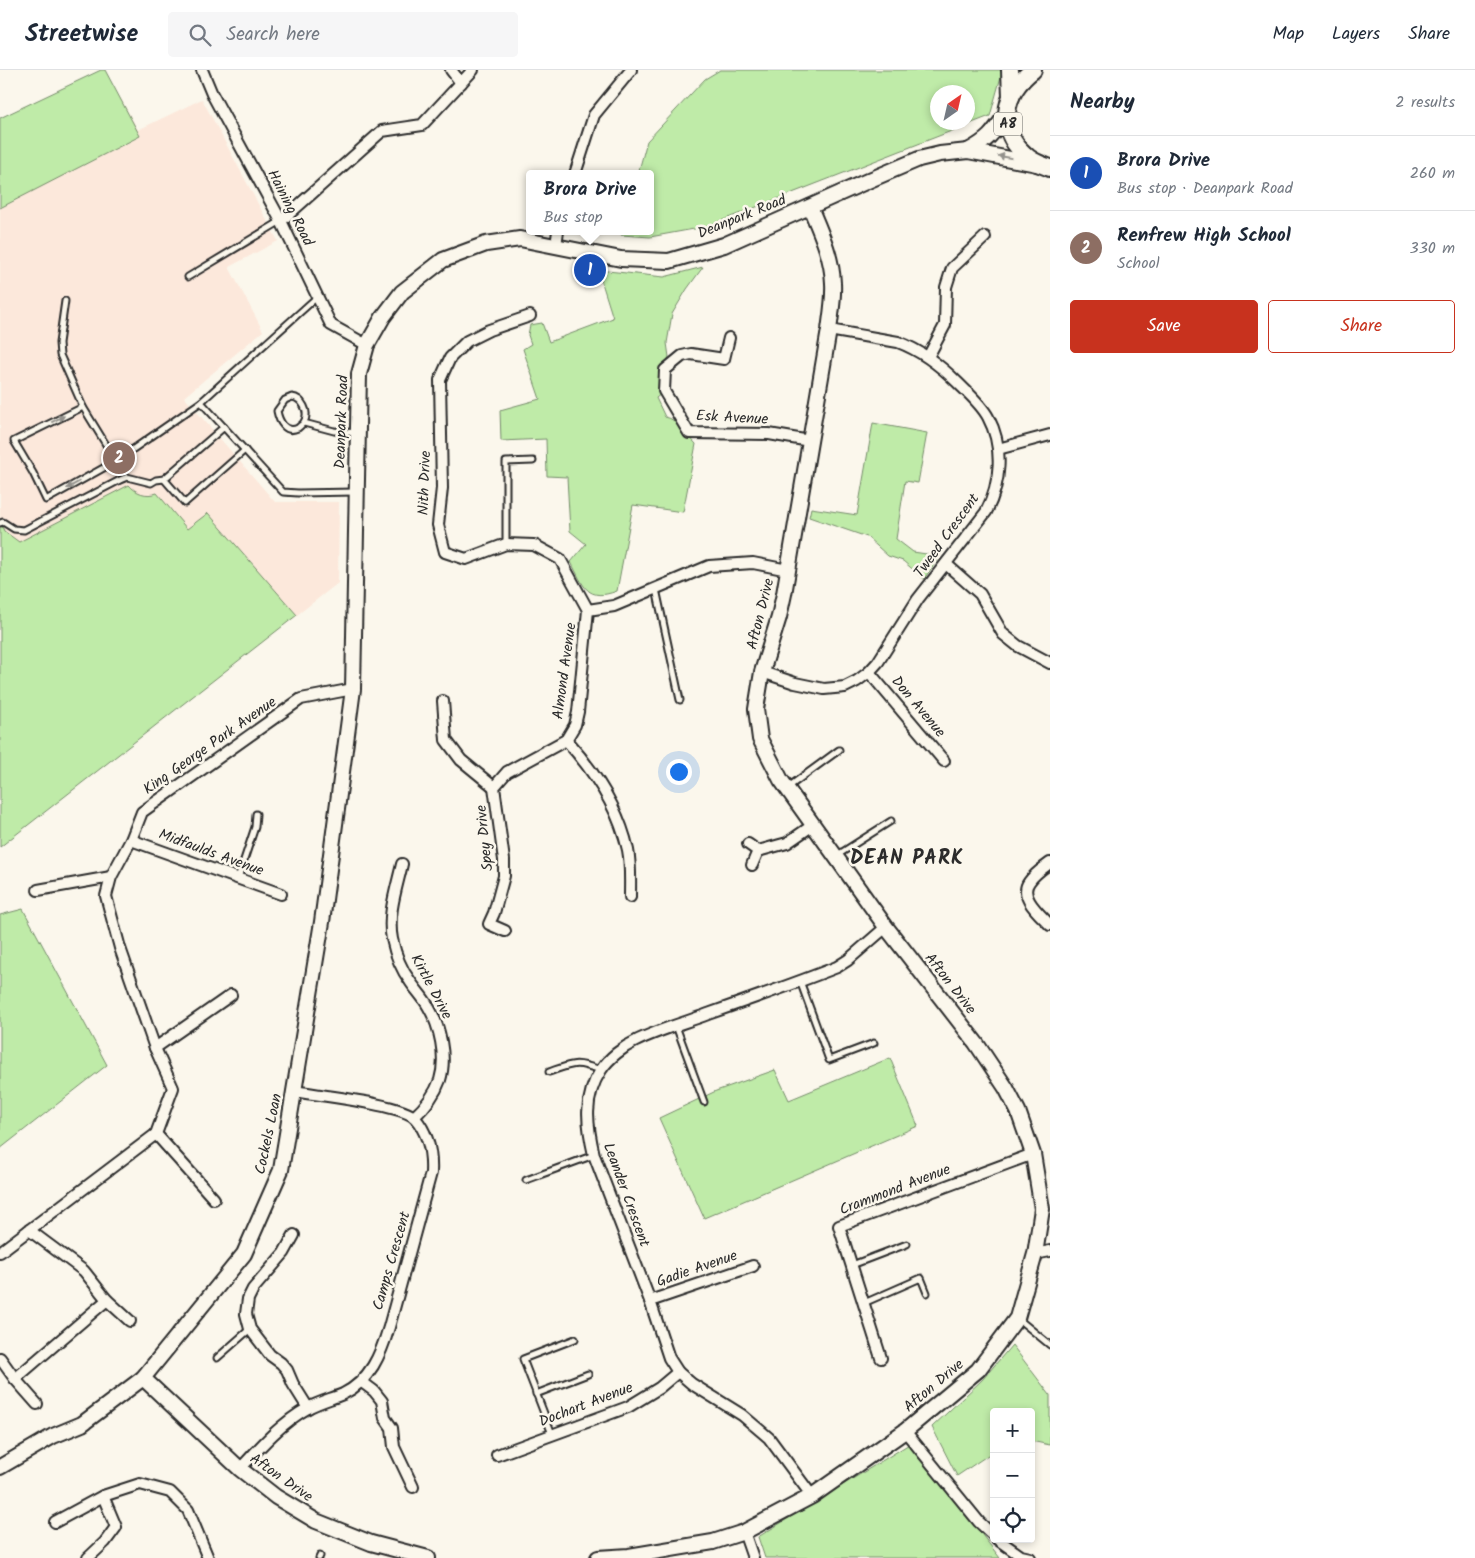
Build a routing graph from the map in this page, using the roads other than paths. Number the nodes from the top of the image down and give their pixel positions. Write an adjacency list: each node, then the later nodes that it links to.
1 (202, 70): 13 (street, Haining Road)
2 (451, 70): 7 (street)
3 (472, 70): 7 (street)
4 (631, 70): 11 (street)
5 (1010, 70): 8 (main road, A8)
6 (1033, 70): 8 (main road, A8)
7 (461, 83): 13 (street)
8 (1009, 105): 9 (street, Deanpark Road); 10 (main road, A8)
9 (968, 151): 10 (street, Deanpark Road, one-way to 9); 12 (street, Deanpark Road)
10 (1046, 167)
11 (576, 170)
12 (810, 207): 16 (street, Deanpark Road); 21 (street, Afton Drive)
13 (281, 221): 17 (lane); 18 (street, Haining Road)
14 (557, 235): 16 (street)
15 (985, 237): 24 (street)
16 (556, 246): 23 (street, Deanpark Road)
17 (188, 277)
18 (318, 296): 23 (street, Haining Road); 25 (lane)
19 (65, 301): 26 (lane)
20 (530, 316): 39 (street, Nith Drive)
21 (829, 330): 24 (street, Tweed Crescent); 31 (street, Afton Drive)
22 (729, 338): 31 (street, Esk Avenue)
23 (367, 345): 29 (street, Deanpark Road)
24 (928, 357): 32 (street, Tweed Crescent)
25 (201, 402): 28 (lane); 34 (lane)
26 (83, 407): 34 (lane); 34 (lane, one-way to 26)
27 (304, 423): 27 (lane); 29 (lane)
28 (224, 427): 33 (lane); 36 (lane)
29 (357, 433): 37 (street, Deanpark Road)
30 (1050, 435): 32 (street)
31 (810, 441): 41 (street, Afton Drive)
32 (998, 448): 40 (street, Tweed Crescent)
33 (245, 450): 36 (lane); 37 (lane)
34 (116, 461)
35 (533, 461): 39 (lane)
36 (164, 479): 38 (lane)
37 (356, 492): 47 (street, Deanpark Road)
38 (0, 523)
39 (506, 544): 43 (street, Nith Drive)
40 (946, 564): 44 (street); 46 (street, Tweed Crescent)
41 (788, 570): 42 (street, Almond Avenue); 45 (street, Afton Drive)
42 (656, 588): 43 (street, Almond Avenue); 48 (lane)
43 (588, 610): 50 (street, Almond Avenue)
44 (1050, 663)
45 (762, 672): 46 (street, Tweed Crescent); 54 (street, Afton Drive)
46 (869, 672): 52 (street, Don Avenue)
47 (353, 689): 58 (street, King George Park Avenue); 80 (street, Cockels Loan)
48 (680, 700)
49 (443, 701): 53 (street)
50 (566, 740): 53 (street, Spey Drive); 69 (street, Almond Avenue)
51 (838, 750): 54 (lane)
52 (944, 761)
53 (494, 787): 72 (street, Spey Drive)
54 (787, 788): 57 (street, Afton Drive)
55 (256, 814): 66 (lane)
56 (891, 821): 61 (lane)
57 (812, 825): 60 (street); 61 (street, Afton Drive)
58 (131, 840): 65 (street, King George Park Avenue); 66 (street, Midfaulds Avenue)
59 (748, 844): 60 (street)
60 (758, 851): 64 (street)
61 (836, 856): 71 (street, Afton Drive)
62 (1050, 862): 70 (street)
63 (402, 864): 82 (street, Kirtle Drive)
64 (752, 865)
65 (111, 877): 67 (street); 77 (street, King George Park Avenue)
66 (238, 878): 68 (street, Midfaulds Avenue)
67 (38, 890)
68 (282, 894)
69 (630, 897)
70 (1050, 925)
71 (886, 927): 73 (street, Leander Crescent); 84 (street, Afton Drive)
72 (505, 932)
73 (800, 981): 75 (street, Leander Crescent); 76 (lane)
74 (231, 995): 77 (street)
75 (676, 1026): 78 (street, Leander Crescent); 81 (lane)
76 (874, 1043)
77 (155, 1048): 83 (street, King George Park Avenue)
78 (601, 1070): 79 (lane); 85 (street, Leander Crescent)
79 (550, 1072)
80 (294, 1091): 82 (street); 110 (street, Cockels Loan)
81 (704, 1102)
82 (414, 1117): 112 (street, Camps Crescent)
83 (156, 1134): 87 (street); 88 (street)
84 (1033, 1154): 93 (street, Afton Drive); 94 (street, Crammond Avenue)
85 (594, 1155): 86 (lane); 98 (street, Leander Crescent)
86 (526, 1180)
87 (214, 1199)
88 (29, 1230): 92 (street); 97 (street)
89 (294, 1235): 102 (street)
90 (907, 1244): 94 (lane)
91 (1050, 1250): 93 (street)
92 (0, 1252)
93 (1035, 1254): 100 (street, Afton Drive)
94 (852, 1265): 99 (street, Crammond Avenue)
95 (753, 1266): 98 (street, Gadie Avenue)
96 (927, 1293): 99 (lane)
97 (107, 1300): 101 (street); 111 (street)
98 (650, 1301): 108 (street, Leander Crescent)
99 (864, 1303): 107 (street, Crammond Avenue)
100 (1016, 1318): 104 (lane); 116 (street, Afton Drive)
101 (130, 1321)
102 (250, 1330): 106 (lane); 115 (street)
103 (575, 1339): 113 (lane)
104 (1050, 1345)
105 (0, 1358): 111 (street)
106 (218, 1358)
107 (881, 1358)
108 (678, 1372): 117 (street, Dochart Avenue); 123 (street, Leander Crescent)
109 (588, 1374): 113 (lane)
110 (143, 1378): 119 (street, Cockels Loan); 120 (street, Afton Drive)
111 (15, 1379): 114 (street)
112 (362, 1382): 115 (street, Camps Crescent); 121 (street)
113 (536, 1394): 117 (lane)
114 (37, 1404)
115 (308, 1408): 120 (street, Camps Crescent)
116 (905, 1431): 123 (street, Afton Drive); 126 (street)
117 (552, 1434): 118 (street, Dochart Avenue)
118 (497, 1455)
119 (0, 1467)
120 (240, 1469): 131 (street, Afton Drive)
121 (413, 1487)
122 (103, 1496): 124 (street); 129 (street); 130 (street)
123 (812, 1496): 125 (street, Afton Drive)
124 (55, 1522)
125 (744, 1532): 128 (street, Afton Drive); 133 (street)
126 (990, 1532)
127 (1002, 1543): 134 (street)
128 (629, 1557): 132 (street, Afton Drive)
129 (88, 1558)
130 (208, 1558)
131 (428, 1558)
132 (598, 1558)
133 (752, 1558)
134 (1030, 1558)

